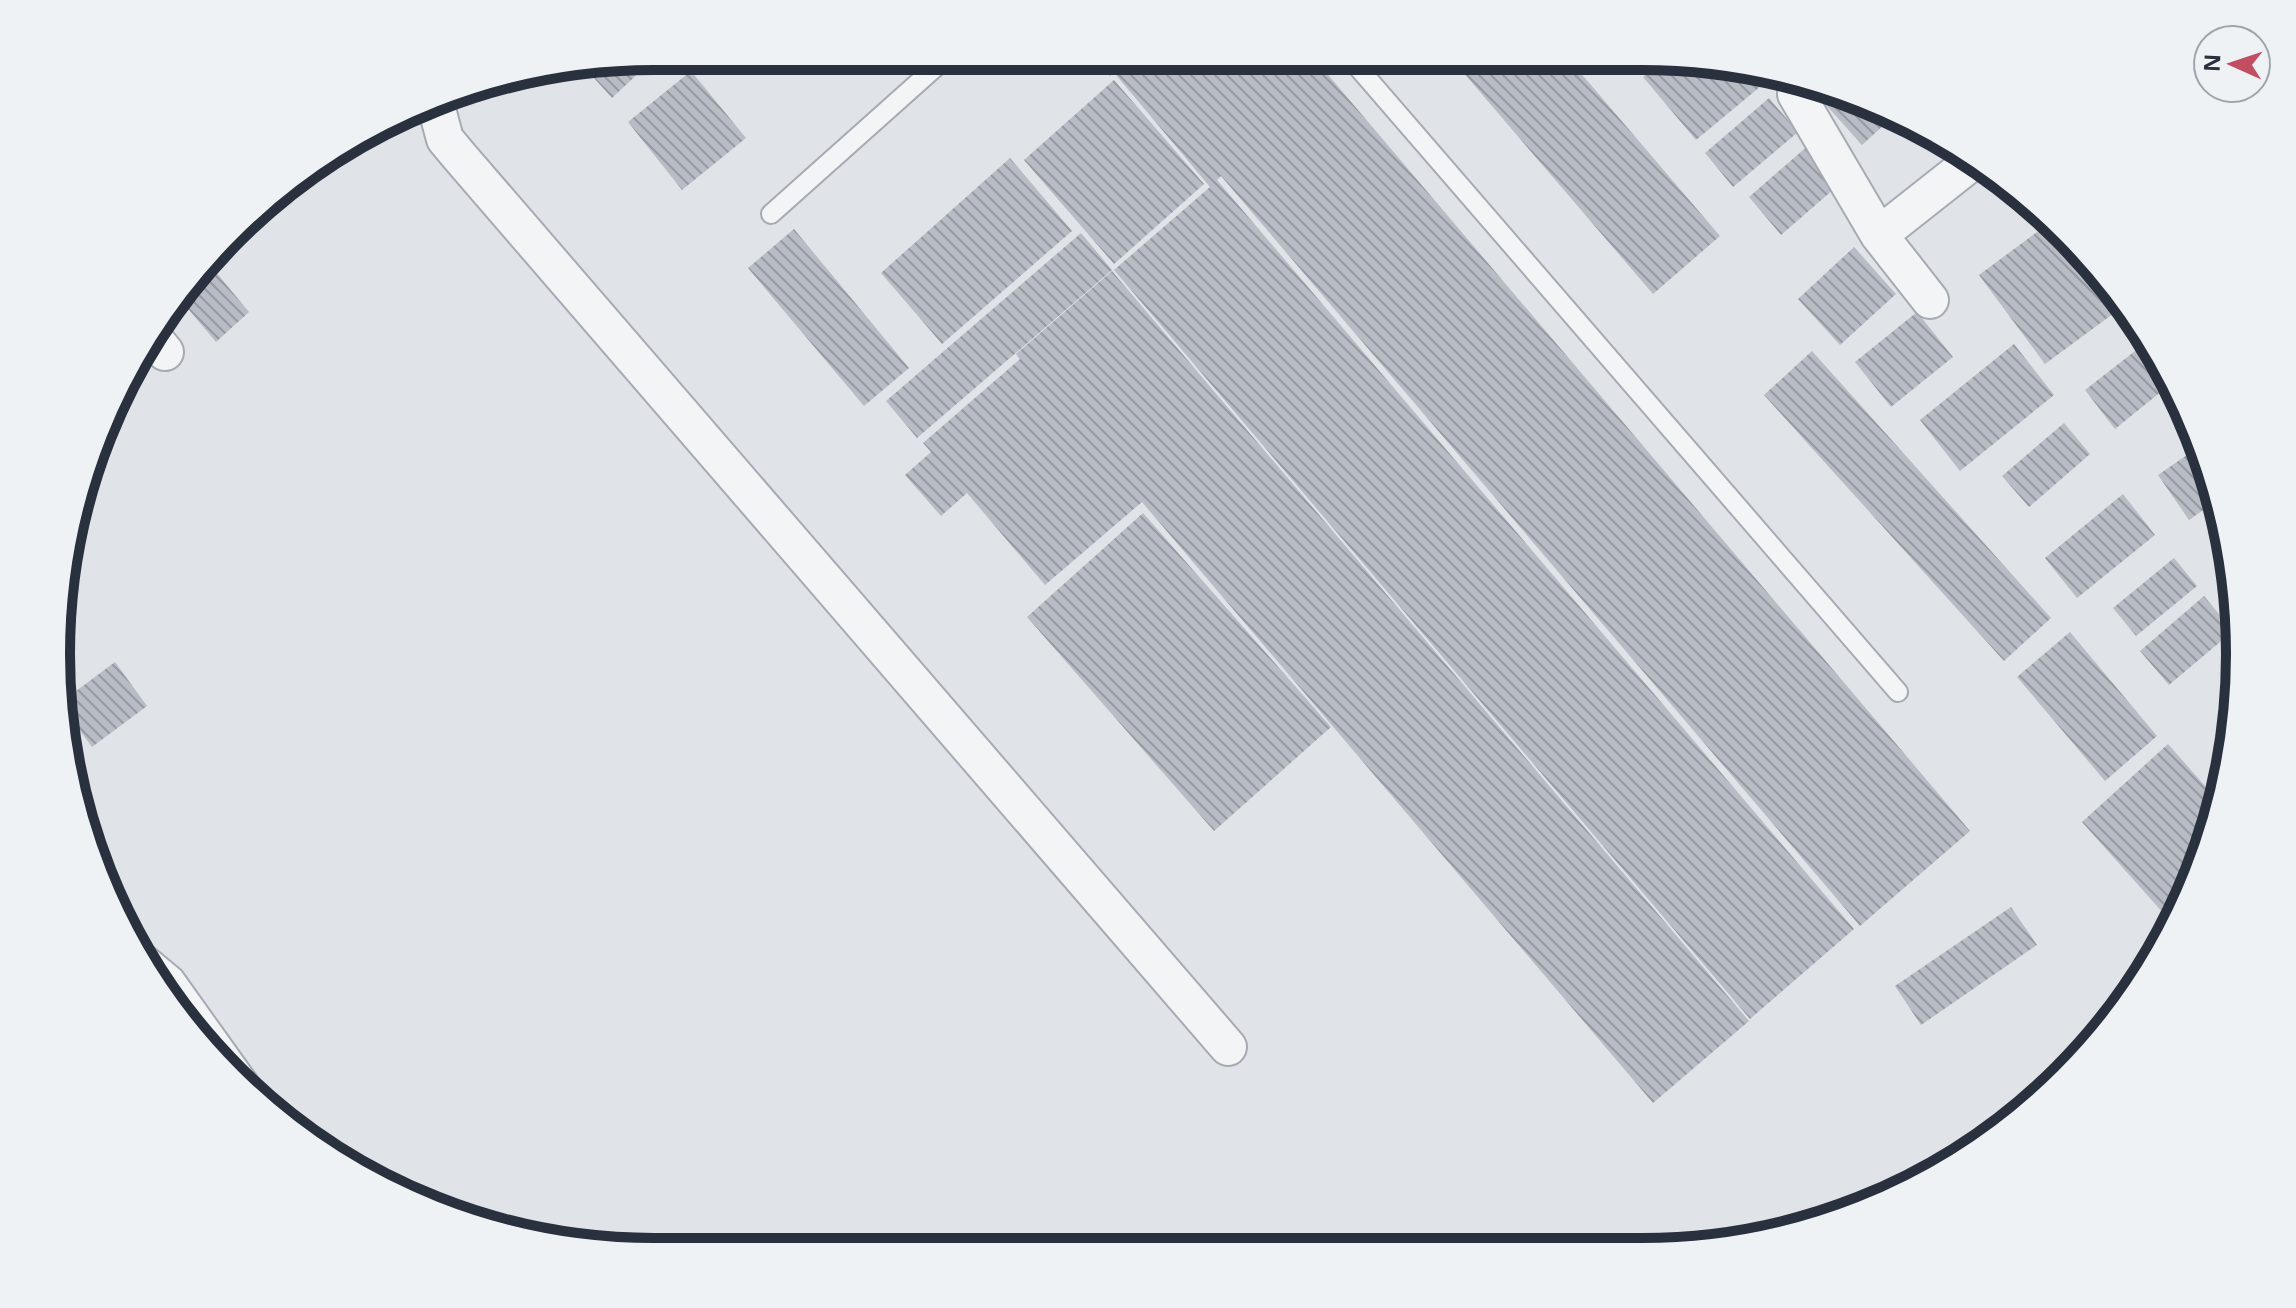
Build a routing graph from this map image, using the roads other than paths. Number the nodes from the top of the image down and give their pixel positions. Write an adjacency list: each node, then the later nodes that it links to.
1 (932, 70): 6 (lane)
2 (1360, 70): 9 (lane)
3 (1796, 94): 7 (street)
4 (438, 112): 11 (street)
5 (1965, 167): 7 (street)
6 (771, 214)
7 (1879, 235): 8 (street)
8 (1930, 300)
9 (1898, 692)
10 (160, 966): 12 (lane)
11 (1228, 1047)
12 (229, 1054)

